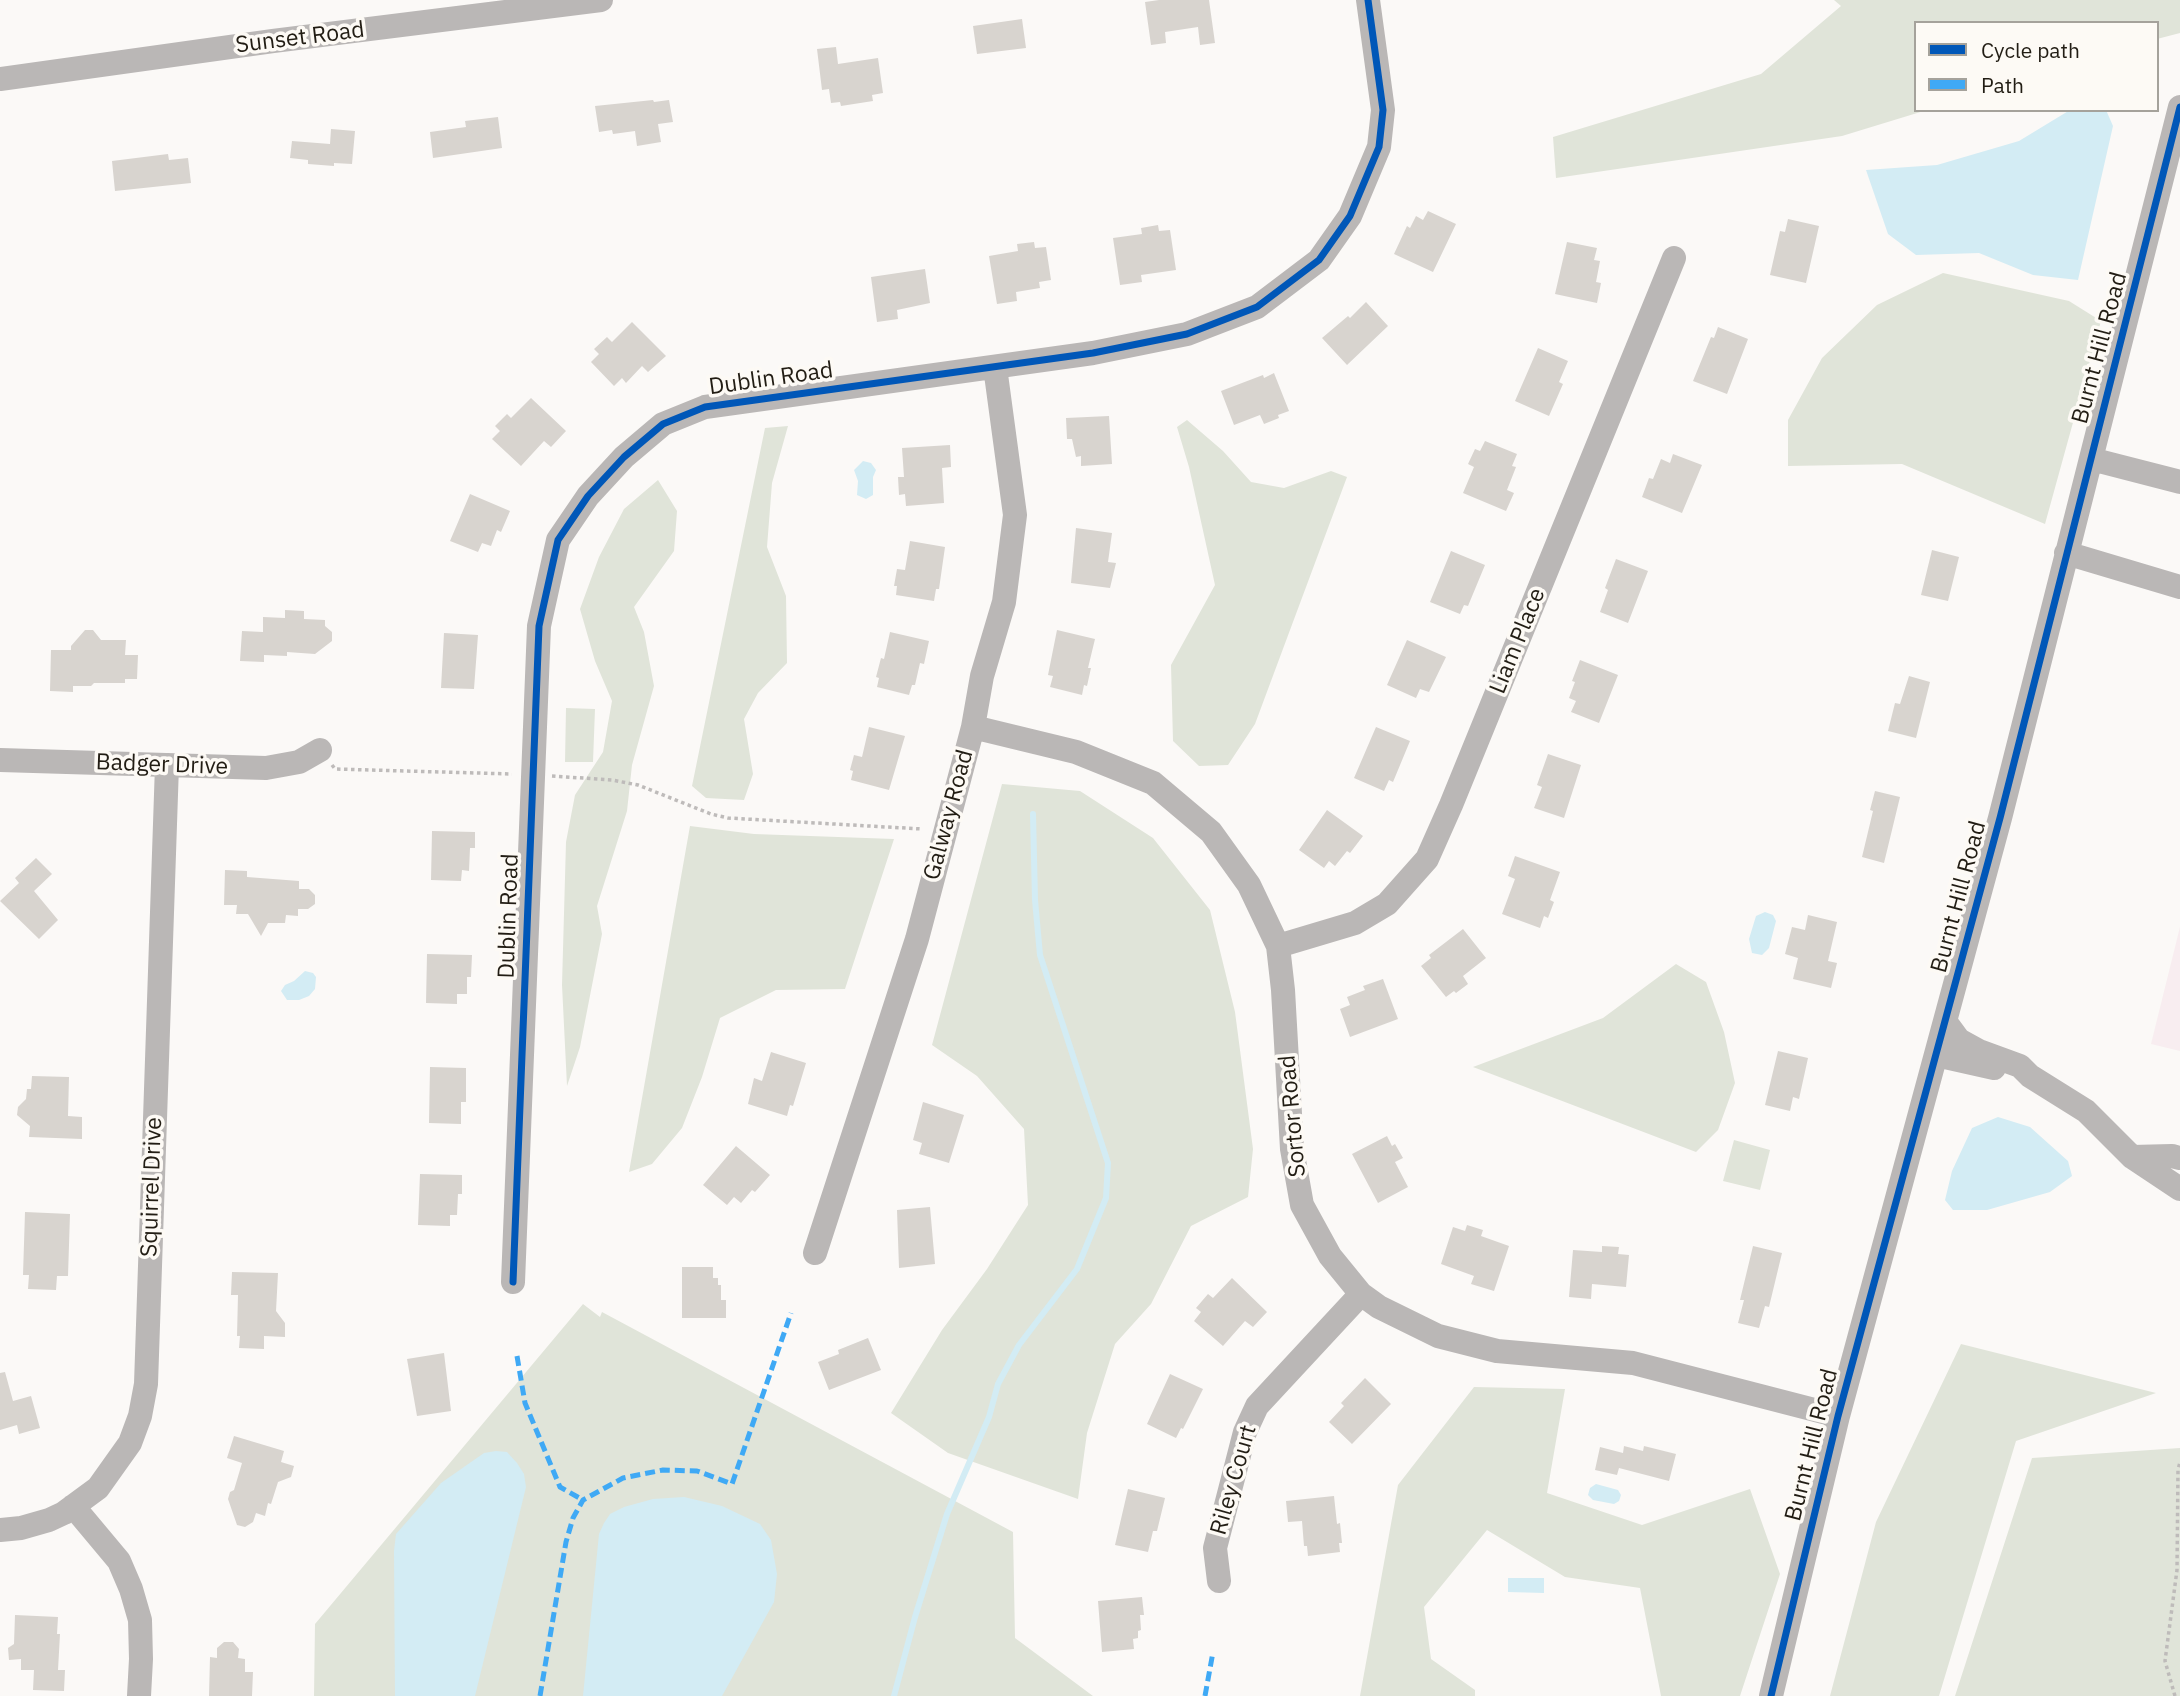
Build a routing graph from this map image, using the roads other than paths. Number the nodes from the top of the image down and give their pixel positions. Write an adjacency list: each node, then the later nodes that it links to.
1 (601, 0): 3 (street, Sunset Road)
2 (1368, 0): 6 (street, Dublin Road)
3 (0, 79)
4 (2180, 107): 7 (street, Burnt Hill Road)
5 (1674, 258): 15 (street, Liam Place)
6 (995, 367): 11 (street, Galway Road); 23 (street, Dublin Road)
7 (2091, 459): 8 (street); 9 (street, Burnt Hill Road)
8 (2180, 482)
9 (2066, 553): 10 (street); 16 (street, Burnt Hill Road)
10 (2180, 587)
11 (973, 727): 15 (street, Sortor Road); 22 (street, Galway Road)
12 (320, 750): 14 (street, Badger Drive)
13 (0, 760): 14 (street, Badger Drive)
14 (167, 765): 26 (street, Squirrel Drive)
15 (1278, 946): 24 (street, Sortor Road)
16 (1945, 1021): 17 (street, Burnt Hill Road); 18 (street)
17 (1936, 1055): 18 (street); 25 (street, Burnt Hill Road)
18 (2030, 1076): 19 (street)
19 (2132, 1157): 20 (street); 21 (street)
20 (2180, 1158)
21 (2180, 1189)
22 (815, 1253)
23 (513, 1282)
24 (1361, 1294): 25 (street, Sortor Road); 28 (street, Riley Court)
25 (1839, 1416): 30 (street, Burnt Hill Road)
26 (73, 1506): 27 (street, Squirrel Drive); 29 (street)
27 (0, 1530)
28 (1219, 1581)
29 (139, 1696)
30 (1770, 1696)

